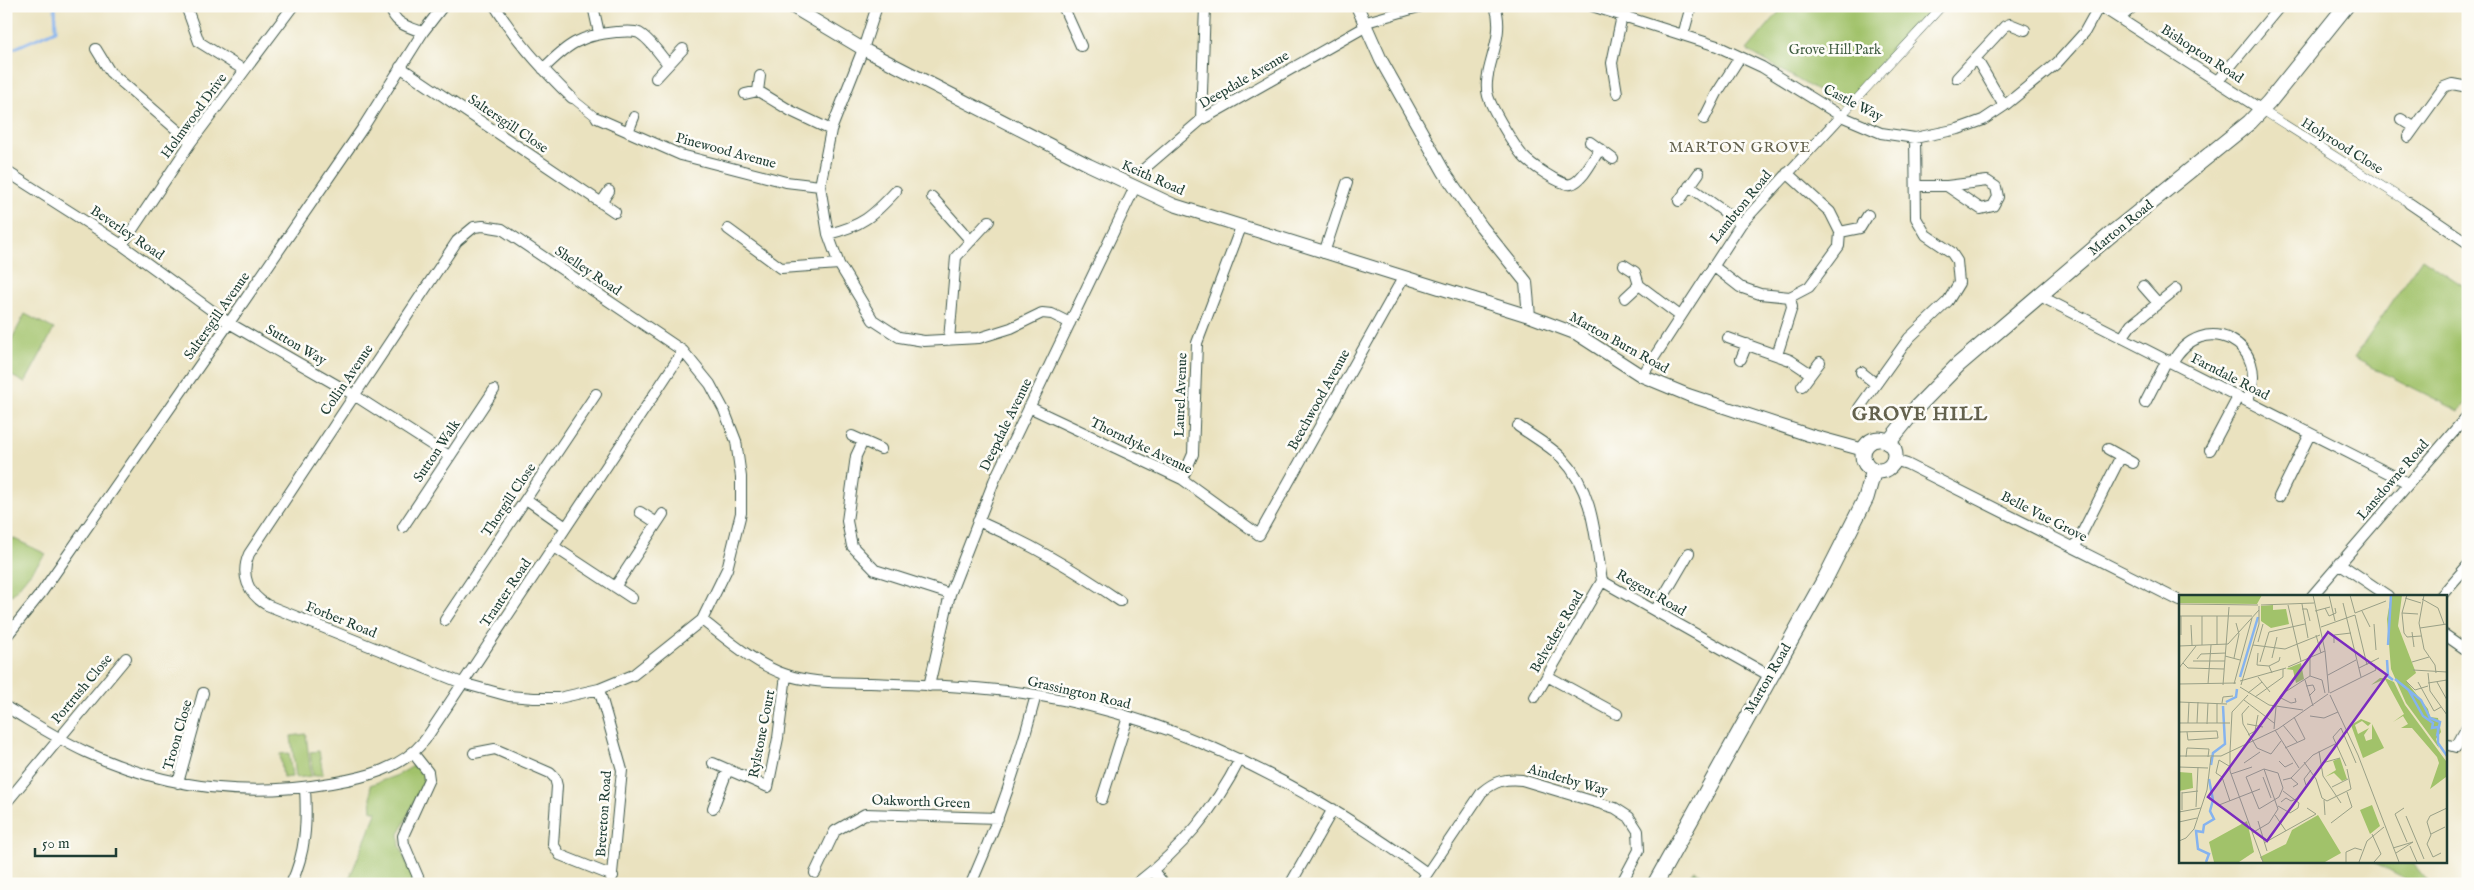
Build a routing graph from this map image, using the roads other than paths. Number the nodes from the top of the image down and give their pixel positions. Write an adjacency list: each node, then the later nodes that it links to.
1 (186, 6): 37 (street)
2 (294, 6): 37 (street, Holmwood Drive)
3 (390, 6): 25 (street)
4 (443, 6): 25 (street, Saltersgill Avenue)
5 (496, 6): 36 (street, Pinewood Avenue)
6 (593, 6): 26 (street)
7 (791, 6): 29 (street, Keith Road)
8 (877, 6): 29 (street)
9 (1063, 6): 28 (street)
10 (1205, 6): 54 (street)
11 (1357, 6): 23 (street)
12 (1422, 6): 23 (street)
13 (1495, 6): 62 (street)
14 (1592, 6): 21 (street, Castle Way)
15 (1691, 6): 27 (street)
16 (1942, 6): 49 (street, Lambton Road)
17 (2099, 6): 22 (street, Bishopton Road); 47 (street, Castle Way)
18 (2134, 6): 22 (street)
19 (2280, 6): 41 (street)
20 (2346, 6): 48 (main road, Marton Road)
21 (1622, 16): 27 (street, Castle Way); 44 (street)
22 (2120, 18): 41 (street, Bishopton Road)
23 (1364, 24): 54 (street, Deepdale Avenue); 104 (street)
24 (2025, 30): 33 (street)
25 (423, 32): 35 (street, Saltersgill Avenue)
26 (599, 33): 34 (street); 36 (street)
27 (1682, 35): 32 (street, Castle Way)
28 (1081, 46)
29 (863, 48): 56 (street); 73 (street, Keith Road)
30 (96, 49): 60 (street)
31 (683, 49): 34 (street)
32 (1740, 57): 49 (street, Castle Way); 52 (street)
33 (1976, 58): 40 (street); 47 (street)
34 (668, 64): 39 (street)
35 (400, 68): 78 (street, Saltersgill Close); 106 (street, Saltersgill Avenue)
36 (542, 69): 46 (street, Pinewood Avenue)
37 (244, 70): 60 (street, Holmwood Drive)
38 (760, 76): 43 (street)
39 (656, 78)
40 (1957, 78)
41 (2218, 81): 48 (street, Bishopton Road)
42 (2468, 87): 55 (street)
43 (758, 91): 45 (street); 56 (street)
44 (1617, 93)
45 (745, 94)
46 (572, 98): 51 (street, Pinewood Avenue)
47 (2004, 106): 59 (street, Castle Way)
48 (2262, 110): 79 (street, Holyrood Close); 100 (main road, Marton Road)
49 (1841, 116): 59 (street, Castle Way); 67 (street, Lambton Road)
50 (634, 117): 57 (street)
51 (597, 118): 57 (street, Pinewood Avenue)
52 (1704, 119)
53 (2401, 119): 55 (street)
54 (1201, 120): 64 (street, Deepdale Avenue)
55 (2414, 127): 58 (street)
56 (831, 130): 69 (street)
57 (628, 132): 69 (street, Pinewood Avenue)
58 (2408, 137)
59 (1915, 138): 71 (street)
60 (191, 142): 91 (street, Holmwood Drive)
61 (1590, 142): 62 (street)
62 (1600, 150): 63 (street)
63 (1613, 159)
64 (1145, 168)
65 (6, 171): 91 (street, Beverley Road)
66 (1699, 173): 70 (street)
67 (1787, 173): 83 (street, Lambton Road); 87 (street)
68 (1347, 183): 92 (street)
69 (820, 186): 88 (street)
70 (1689, 186): 77 (street); 83 (street)
71 (1917, 186): 72 (street); 120 (street)
72 (1947, 186)
73 (1135, 187): 85 (street, Keith Road); 107 (street, Deepdale Avenue)
74 (609, 191): 78 (street)
75 (896, 191): 88 (street)
76 (932, 197): 89 (street)
77 (1679, 201)
78 (601, 203): 80 (street, Saltersgill Close)
79 (2408, 203): 90 (street)
80 (615, 212)
81 (1868, 215): 87 (street)
82 (989, 221): 89 (street)
83 (1741, 224): 95 (street, Lambton Road)
84 (474, 227): 112 (street, Shelley Road); 124 (street, Collin Avenue)
85 (1242, 227): 92 (street, Keith Road); 144 (street, Laurel Avenue)
86 (728, 229): 93 (street)
87 (1840, 232): 101 (street)
88 (828, 234): 93 (street)
89 (971, 241): 110 (street)
90 (2468, 243)
91 (122, 245): 106 (street, Beverley Road)
92 (1324, 253): 96 (street, Keith Road)
93 (839, 264): 110 (street)
94 (1624, 265): 97 (street)
95 (1713, 266): 101 (street); 105 (street, Lambton Road)
96 (1403, 278): 104 (street, Keith Road); 152 (street, Beechwood Avenue)
97 (1638, 285): 102 (street); 105 (street)
98 (2143, 286): 103 (street)
99 (2176, 289): 103 (street)
100 (2040, 296): 109 (street, Farndale Road); 134 (main road, Marton Road)
101 (1790, 297): 113 (street)
102 (1625, 298)
103 (2158, 303): 109 (street)
104 (1529, 316): 119 (street, Marton Burn Road)
105 (1680, 316): 119 (street, Lambton Road)
106 (229, 323): 124 (street, Sutton Way); 172 (street, Saltersgill Avenue)
107 (1070, 323): 110 (street); 127 (street, Deepdale Avenue)
108 (1728, 338): 111 (street)
109 (2122, 338): 116 (street, Farndale Road)
110 (949, 340)
111 (1746, 344): 113 (street); 114 (street)
112 (683, 351): 150 (street, Tranter Road); 170 (street, Shelley Road)
113 (1777, 355): 118 (street)
114 (1741, 359)
115 (1820, 362): 118 (street)
116 (2170, 362): 125 (street, Farndale Road); 125 (street); 126 (street)
117 (1861, 372): 120 (street)
118 (1811, 374): 121 (street)
119 (1642, 376): 137 (street, Marton Burn Road)
120 (1876, 384): 128 (street)
121 (1802, 386)
122 (494, 390): 139 (street, Sutton Walk)
123 (596, 394): 147 (street, Thorgill Close)
124 (354, 395): 139 (street, Sutton Way); 156 (street, Collin Avenue)
125 (2242, 399): 131 (street, Farndale Road); 138 (street)
126 (2145, 403)
127 (1029, 407): 144 (street, Thorndyke Avenue); 149 (street, Deepdale Avenue)
128 (1859, 408)
129 (2468, 415): 145 (street, Lansdowne Road)
130 (1518, 426): 159 (street, Regent Road)
131 (2310, 434): 145 (street, Farndale Road); 146 (street)
132 (852, 436): 133 (street)
133 (863, 441): 135 (street); 161 (street)
134 (1888, 443): 137 (main road); 141 (main road)
135 (881, 449)
136 (2108, 449): 140 (street)
137 (1864, 450): 143 (main road)
138 (2210, 450)
139 (449, 456): 151 (street, Sutton Walk)
140 (2121, 456): 142 (street); 154 (street)
141 (1894, 460): 143 (main road); 154 (street, Belle Vue Grove)
142 (2133, 463)
143 (1874, 470): 176 (main road, Marton Road)
144 (1182, 480): 152 (street, Thorndyke Avenue)
145 (2408, 484): 157 (street, Lansdowne Road)
146 (2279, 497)
147 (526, 499): 150 (street); 169 (street, Thorgill Close)
148 (640, 512): 160 (street)
149 (978, 521): 161 (street, Deepdale Avenue); 167 (street)
150 (566, 526): 153 (street, Tranter Road)
151 (403, 527)
152 (1259, 535)
153 (553, 546): 160 (street); 178 (street, Tranter Road)
154 (2075, 547): 166 (street, Belle Vue Grove)
155 (1689, 553): 168 (street)
156 (249, 554): 178 (street, Forber Road)
157 (2339, 563): 162 (street, Lansdowne Road); 163 (street)
158 (2468, 565): 164 (street)
159 (1602, 581): 168 (street, Regent Road); 177 (street, Belvedere Road)
160 (615, 587): 165 (street)
161 (950, 594): 179 (street, Deepdale Avenue)
162 (2313, 595)
163 (2387, 595)
164 (2442, 595)
165 (632, 598)
166 (2179, 600)
167 (1120, 601)
168 (1655, 611): 176 (street, Regent Road)
169 (445, 620)
170 (702, 620): 175 (street, Grassington Road); 180 (street, Forber Road)
171 (2446, 636): 173 (street)
172 (6, 637)
173 (2468, 651)
174 (126, 658): 188 (street, Portrush Close)
175 (786, 675): 179 (street, Grassington Road); 194 (street, Rylstone Court)
176 (1770, 676): 214 (main road, Marton Road)
177 (1549, 677): 183 (street, Belvedere Road); 185 (street)
178 (462, 683): 180 (street, Forber Road); 190 (street, Tranter Road)
179 (930, 686): 182 (street, Grassington Road)
180 (599, 689): 205 (street, Brereton Road)
181 (204, 693): 195 (street, Troon Close)
182 (1036, 695): 186 (street, Grassington Road); 201 (street)
183 (1535, 697)
184 (6, 707): 188 (street, Tranter Road)
185 (1617, 714)
186 (1128, 717): 192 (street, Grassington Road); 197 (street)
187 (2468, 725): 189 (street)
188 (59, 738): 195 (street, Tranter Road); 198 (street, Portrush Close)
189 (2449, 747)
190 (413, 753): 196 (street, Tranter Road); 208 (street)
191 (474, 753): 205 (street)
192 (1240, 759): 200 (street, Grassington Road); 202 (street)
193 (713, 763): 194 (street, Rylstone Court)
194 (728, 769): 199 (street, Rylstone Court)
195 (178, 784): 196 (street, Tranter Road)
196 (305, 788): 207 (street)
197 (1102, 799)
198 (6, 803)
199 (713, 808)
200 (1333, 809): 203 (street, Grassington Road); 206 (street)
201 (998, 818): 204 (street, Oakworth Green); 209 (street)
202 (1153, 871): 210 (street); 211 (street)
203 (1427, 873): 212 (street, Ainderby Way); 213 (street, Ainderby Way)
204 (815, 874)
205 (612, 880)
206 (1291, 883)
207 (291, 884)
208 (421, 884)
209 (971, 884)
210 (1136, 884)
211 (1164, 884)
212 (1420, 884)
213 (1621, 884)
214 (1655, 884)

